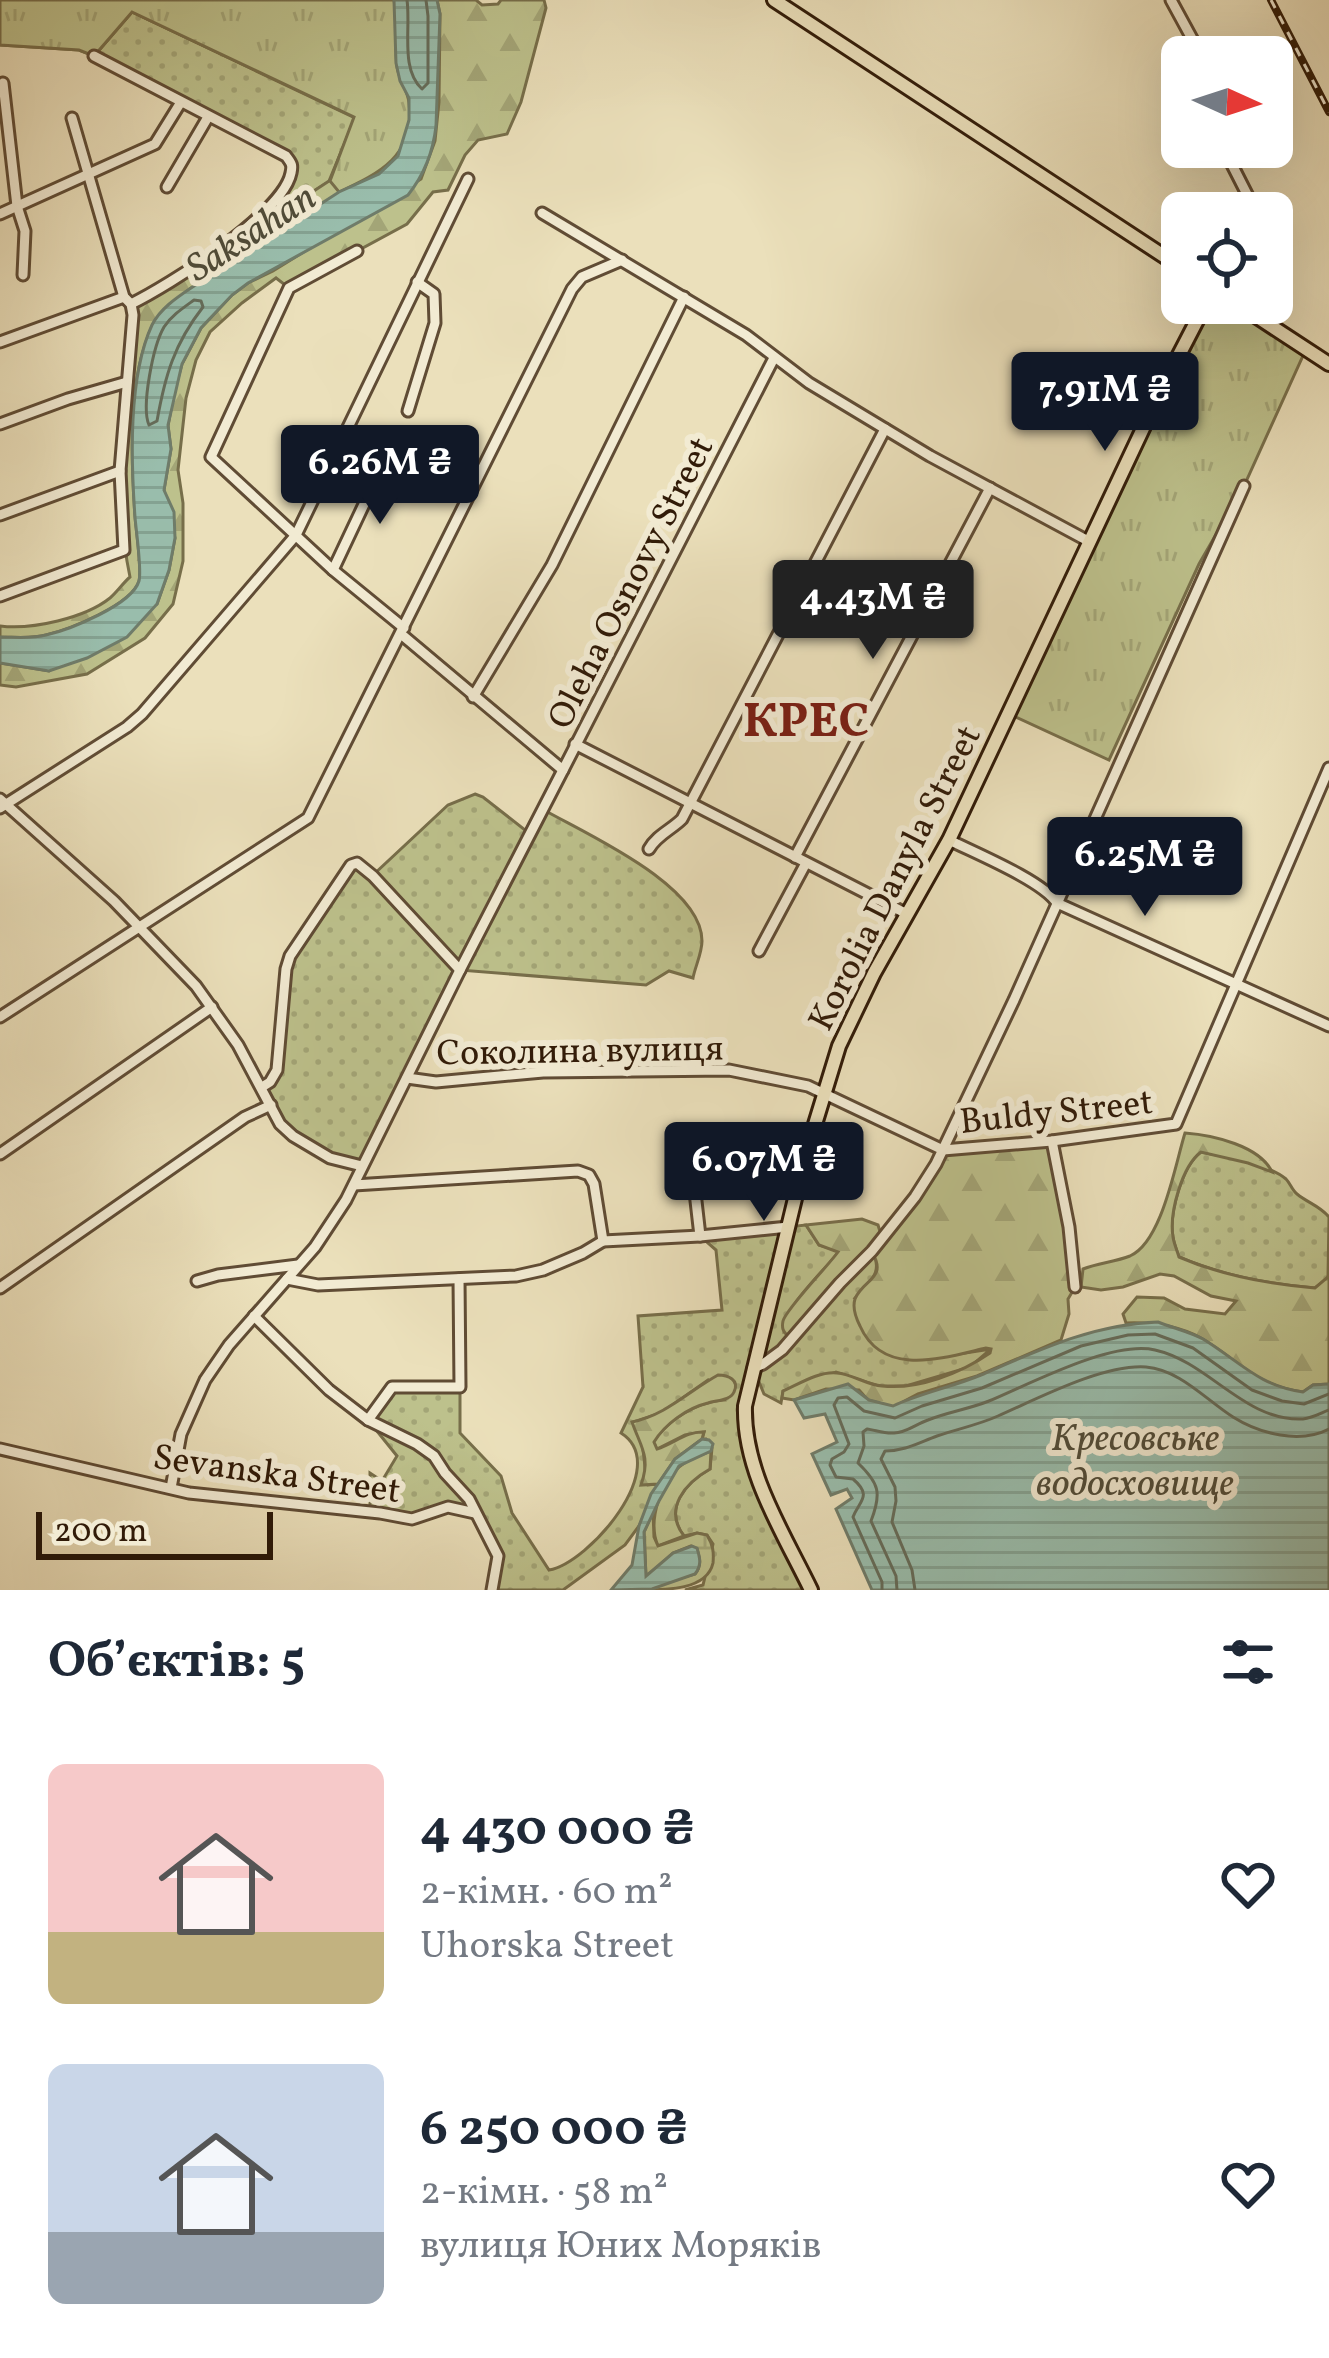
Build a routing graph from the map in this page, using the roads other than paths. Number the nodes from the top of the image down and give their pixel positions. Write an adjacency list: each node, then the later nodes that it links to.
1 (774, 0): 16 (main road)
2 (1171, 0): 3 (street)
3 (1191, 36)
4 (94, 56): 6 (street)
5 (3, 83): 12 (street)
6 (181, 102): 7 (street); 9 (street)
7 (208, 117): 11 (street); 21 (street)
8 (72, 118): 9 (street)
9 (88, 173): 12 (street); 21 (street)
10 (468, 178): 19 (street)
11 (167, 187)
12 (17, 206): 14 (street); 18 (street)
13 (542, 213): 17 (street)
14 (0, 214)
15 (357, 251): 36 (street, Oleha Osnovy Street)
16 (1161, 254)
17 (622, 260): 20 (street); 40 (street)
18 (23, 274)
19 (417, 282): 28 (street); 36 (street)
20 (684, 297): 25 (street); 41 (street)
21 (127, 300): 24 (street); 27 (street)
22 (1195, 324): 37 (main road, Korolia Danyla Street)
23 (1268, 324): 26 (main road)
24 (0, 342)
25 (774, 358): 30 (street); 42 (street, Oleha Osnovy Street)
26 (1329, 364)
27 (127, 382): 29 (street); 32 (street)
28 (408, 411)
29 (0, 424)
30 (885, 429): 34 (street); 45 (street)
31 (383, 464): 38 (street)
32 (120, 471): 35 (street); 39 (street)
33 (1244, 486): 50 (street)
34 (990, 488): 37 (street); 49 (street)
35 (0, 515)
36 (296, 535): 38 (street, Oleha Osnovy Street); 46 (street)
37 (1090, 542): 47 (main road, Korolia Danyla Street)
38 (333, 570): 40 (street, Oleha Osnovy Street)
39 (0, 596)
40 (402, 631): 41 (street, Oleha Osnovy Street); 52 (street)
41 (473, 697): 44 (street, Oleha Osnovy Street)
42 (575, 744): 44 (street, Oleha Osnovy Street); 45 (street)
43 (1329, 768): 55 (street)
44 (563, 770): 54 (street)
45 (691, 803): 48 (street); 49 (street)
46 (2, 804): 52 (street)
47 (949, 840): 50 (street); 51 (main road, Korolia Danyla Street)
48 (649, 849)
49 (801, 860): 51 (street); 53 (street)
50 (1057, 903): 55 (street); 65 (street)
51 (907, 914): 61 (main road, Korolia Danyla Street)
52 (140, 927): 56 (street); 57 (street)
53 (760, 951)
54 (460, 970): 59 (street); 60 (street)
55 (1238, 984): 58 (street); 64 (street, Buldy Street)
56 (212, 1007): 60 (street); 66 (street)
57 (0, 1017)
58 (1329, 1026)
59 (407, 1078): 61 (street, Соколина вулиця); 67 (street)
60 (262, 1087): 62 (street)
61 (823, 1094): 63 (main road, Korolia Danyla Street); 65 (street, Соколина вулиця)
62 (271, 1105): 67 (street); 77 (street)
63 (812, 1134): 69 (main road, Korolia Danyla Street); 70 (street)
64 (1052, 1141): 65 (street, Buldy Street); 76 (street)
65 (943, 1150): 79 (street)
66 (0, 1154)
67 (362, 1166): 68 (street)
68 (354, 1185): 71 (street); 72 (street)
69 (788, 1227): 70 (street); 79 (main road, Korolia Danyla Street)
70 (700, 1236): 71 (street)
71 (603, 1240): 74 (street)
72 (298, 1265): 73 (street); 75 (street)
73 (287, 1279): 74 (street); 78 (street)
74 (459, 1279): 80 (street)
75 (197, 1281)
76 (1075, 1287)
77 (0, 1288)
78 (254, 1316): 80 (street); 82 (street)
79 (752, 1368): 85 (main road, Korolia Danyla Street)
80 (368, 1420): 83 (street)
81 (0, 1449): 82 (street, Sevanska Street)
82 (171, 1488): 83 (street, Sevanska Street)
83 (475, 1513): 84 (street)
84 (492, 1590)
85 (811, 1590)

